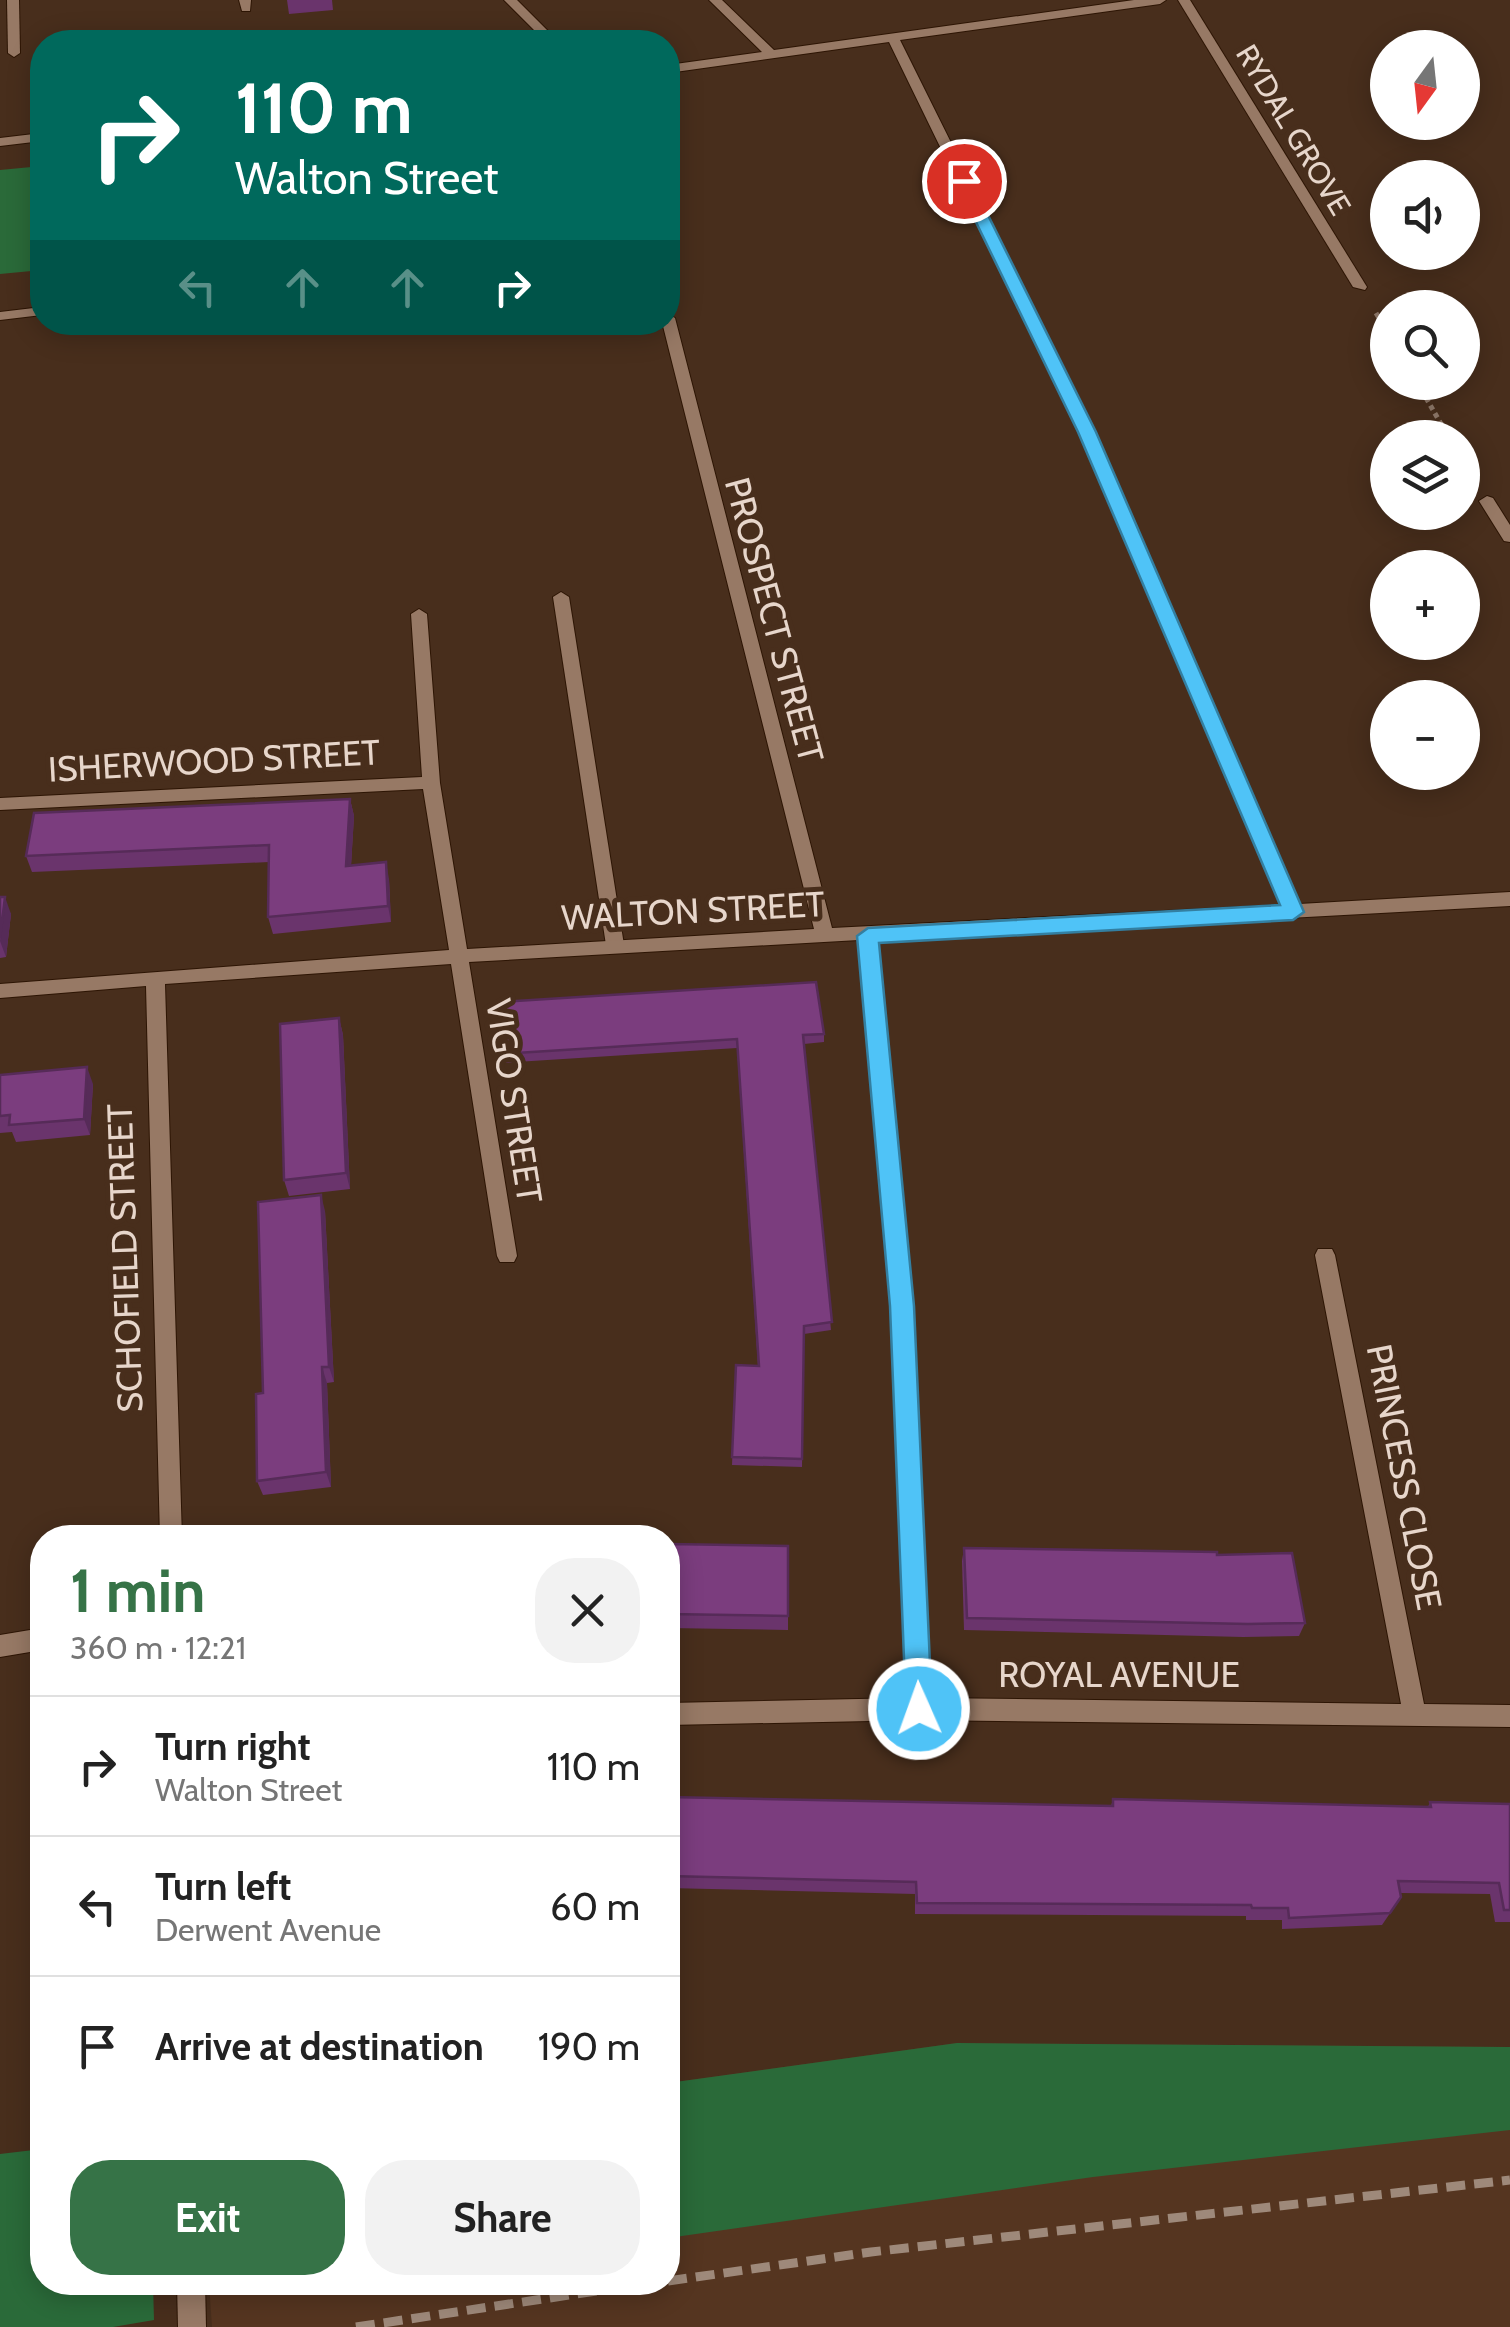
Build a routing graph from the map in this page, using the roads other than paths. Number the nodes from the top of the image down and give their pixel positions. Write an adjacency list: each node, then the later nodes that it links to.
1 (13, 0): 8 (street)
2 (510, 0): 6 (street)
3 (714, 0): 9 (street)
4 (1160, 0): 7 (street)
5 (1184, 0): 13 (street, RYDAL GROVE)
6 (541, 30)
7 (893, 38): 9 (street); 24 (street)
8 (14, 52)
9 (770, 53): 10 (street)
10 (680, 67)
11 (30, 138): 12 (street)
12 (0, 142)
13 (1360, 286)
14 (30, 312): 15 (street)
15 (0, 316)
16 (672, 335): 26 (street, PROSPECT STREET)
17 (1487, 501): 18 (street)
18 (1510, 537)
19 (560, 597): 27 (street)
20 (419, 614): 21 (street, VIGO STREET)
21 (431, 783): 22 (street, ISHERWOOD STREET); 28 (street, VIGO STREET)
22 (0, 804)
23 (1510, 899): 24 (street, WALTON STREET)
24 (1293, 912): 25 (street, WALTON STREET)
25 (868, 936): 26 (street, WALTON STREET); 36 (street)
26 (825, 937): 27 (street, WALTON STREET)
27 (614, 946): 28 (street, WALTON STREET)
28 (457, 958): 29 (street, WALTON STREET); 32 (street, VIGO STREET)
29 (155, 976): 30 (street, WALTON STREET); 33 (street, SCHOFIELD STREET)
30 (0, 991)
31 (1325, 1254): 37 (street, PRINCESS CLOSE)
32 (506, 1256)
33 (171, 1525)
34 (30, 1641): 35 (street)
35 (0, 1646)
36 (919, 1709): 37 (street, ROYAL AVENUE); 38 (street, ROYAL AVENUE)
37 (1414, 1712): 39 (street, ROYAL AVENUE)
38 (680, 1714)
39 (1510, 1716)
40 (191, 2295): 41 (street)
41 (192, 2327)

